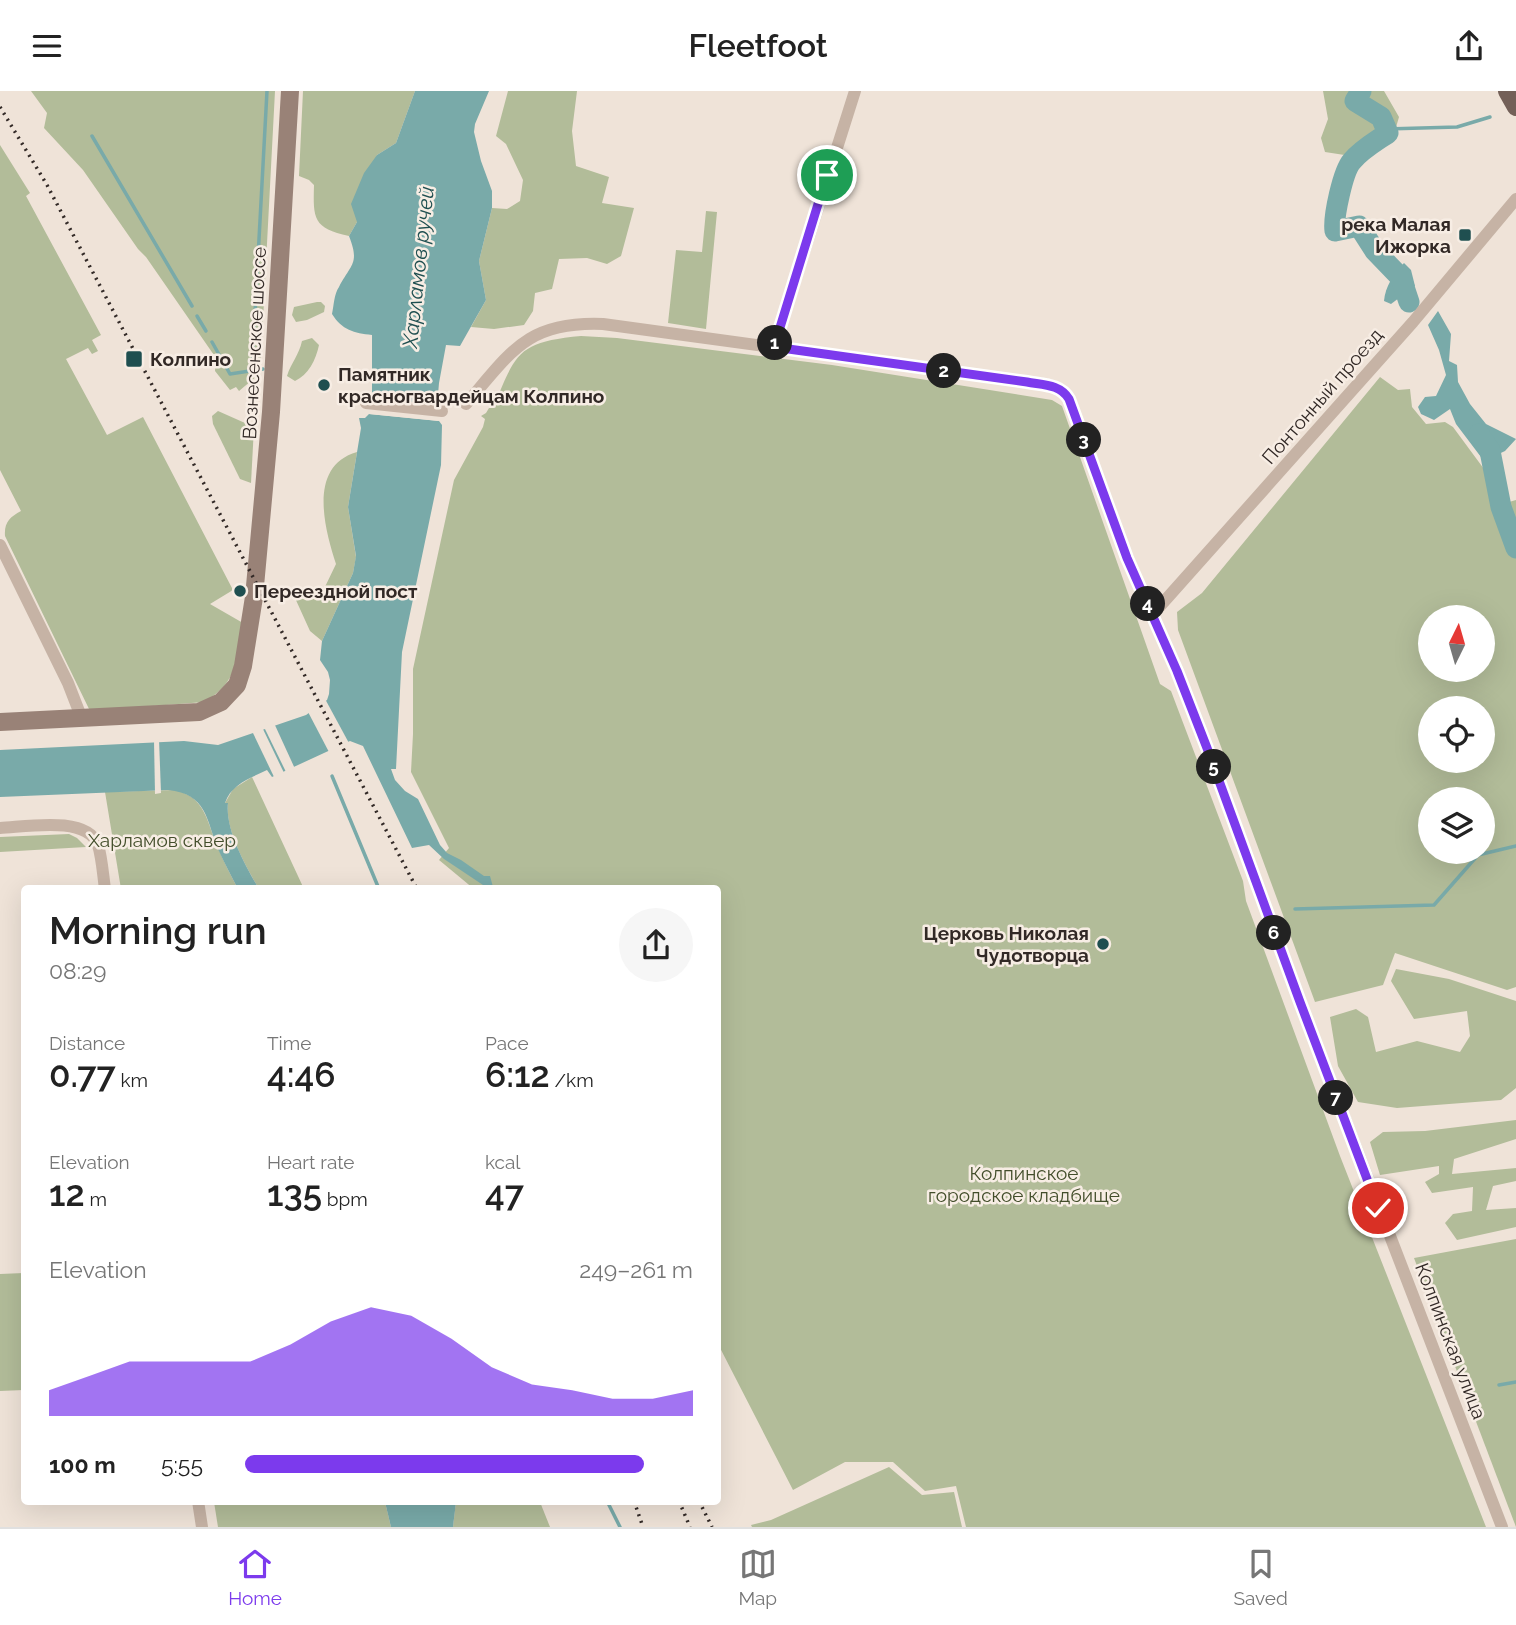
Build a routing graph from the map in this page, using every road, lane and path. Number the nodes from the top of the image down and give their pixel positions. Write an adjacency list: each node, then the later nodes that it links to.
1 (290, 91): 12 (street, Вознесенское шоссе)
2 (855, 91): 6 (street)
3 (1507, 91): 4 (main road)
4 (1516, 107)
5 (1516, 199): 11 (street, Понтонный проезд)
6 (774, 347): 8 (street, Колпинская улица); 11 (street, Колпинская улица)
7 (366, 403): 9 (street)
8 (466, 404)
9 (442, 411)
10 (0, 545): 12 (street)
11 (1153, 614): 18 (street, Колпинская улица)
12 (82, 719): 13 (street, Вознесенское шоссе)
13 (0, 722)
14 (0, 828): 15 (street)
15 (104, 885)
16 (199, 1505): 17 (street)
17 (202, 1527)
18 (1502, 1527)

